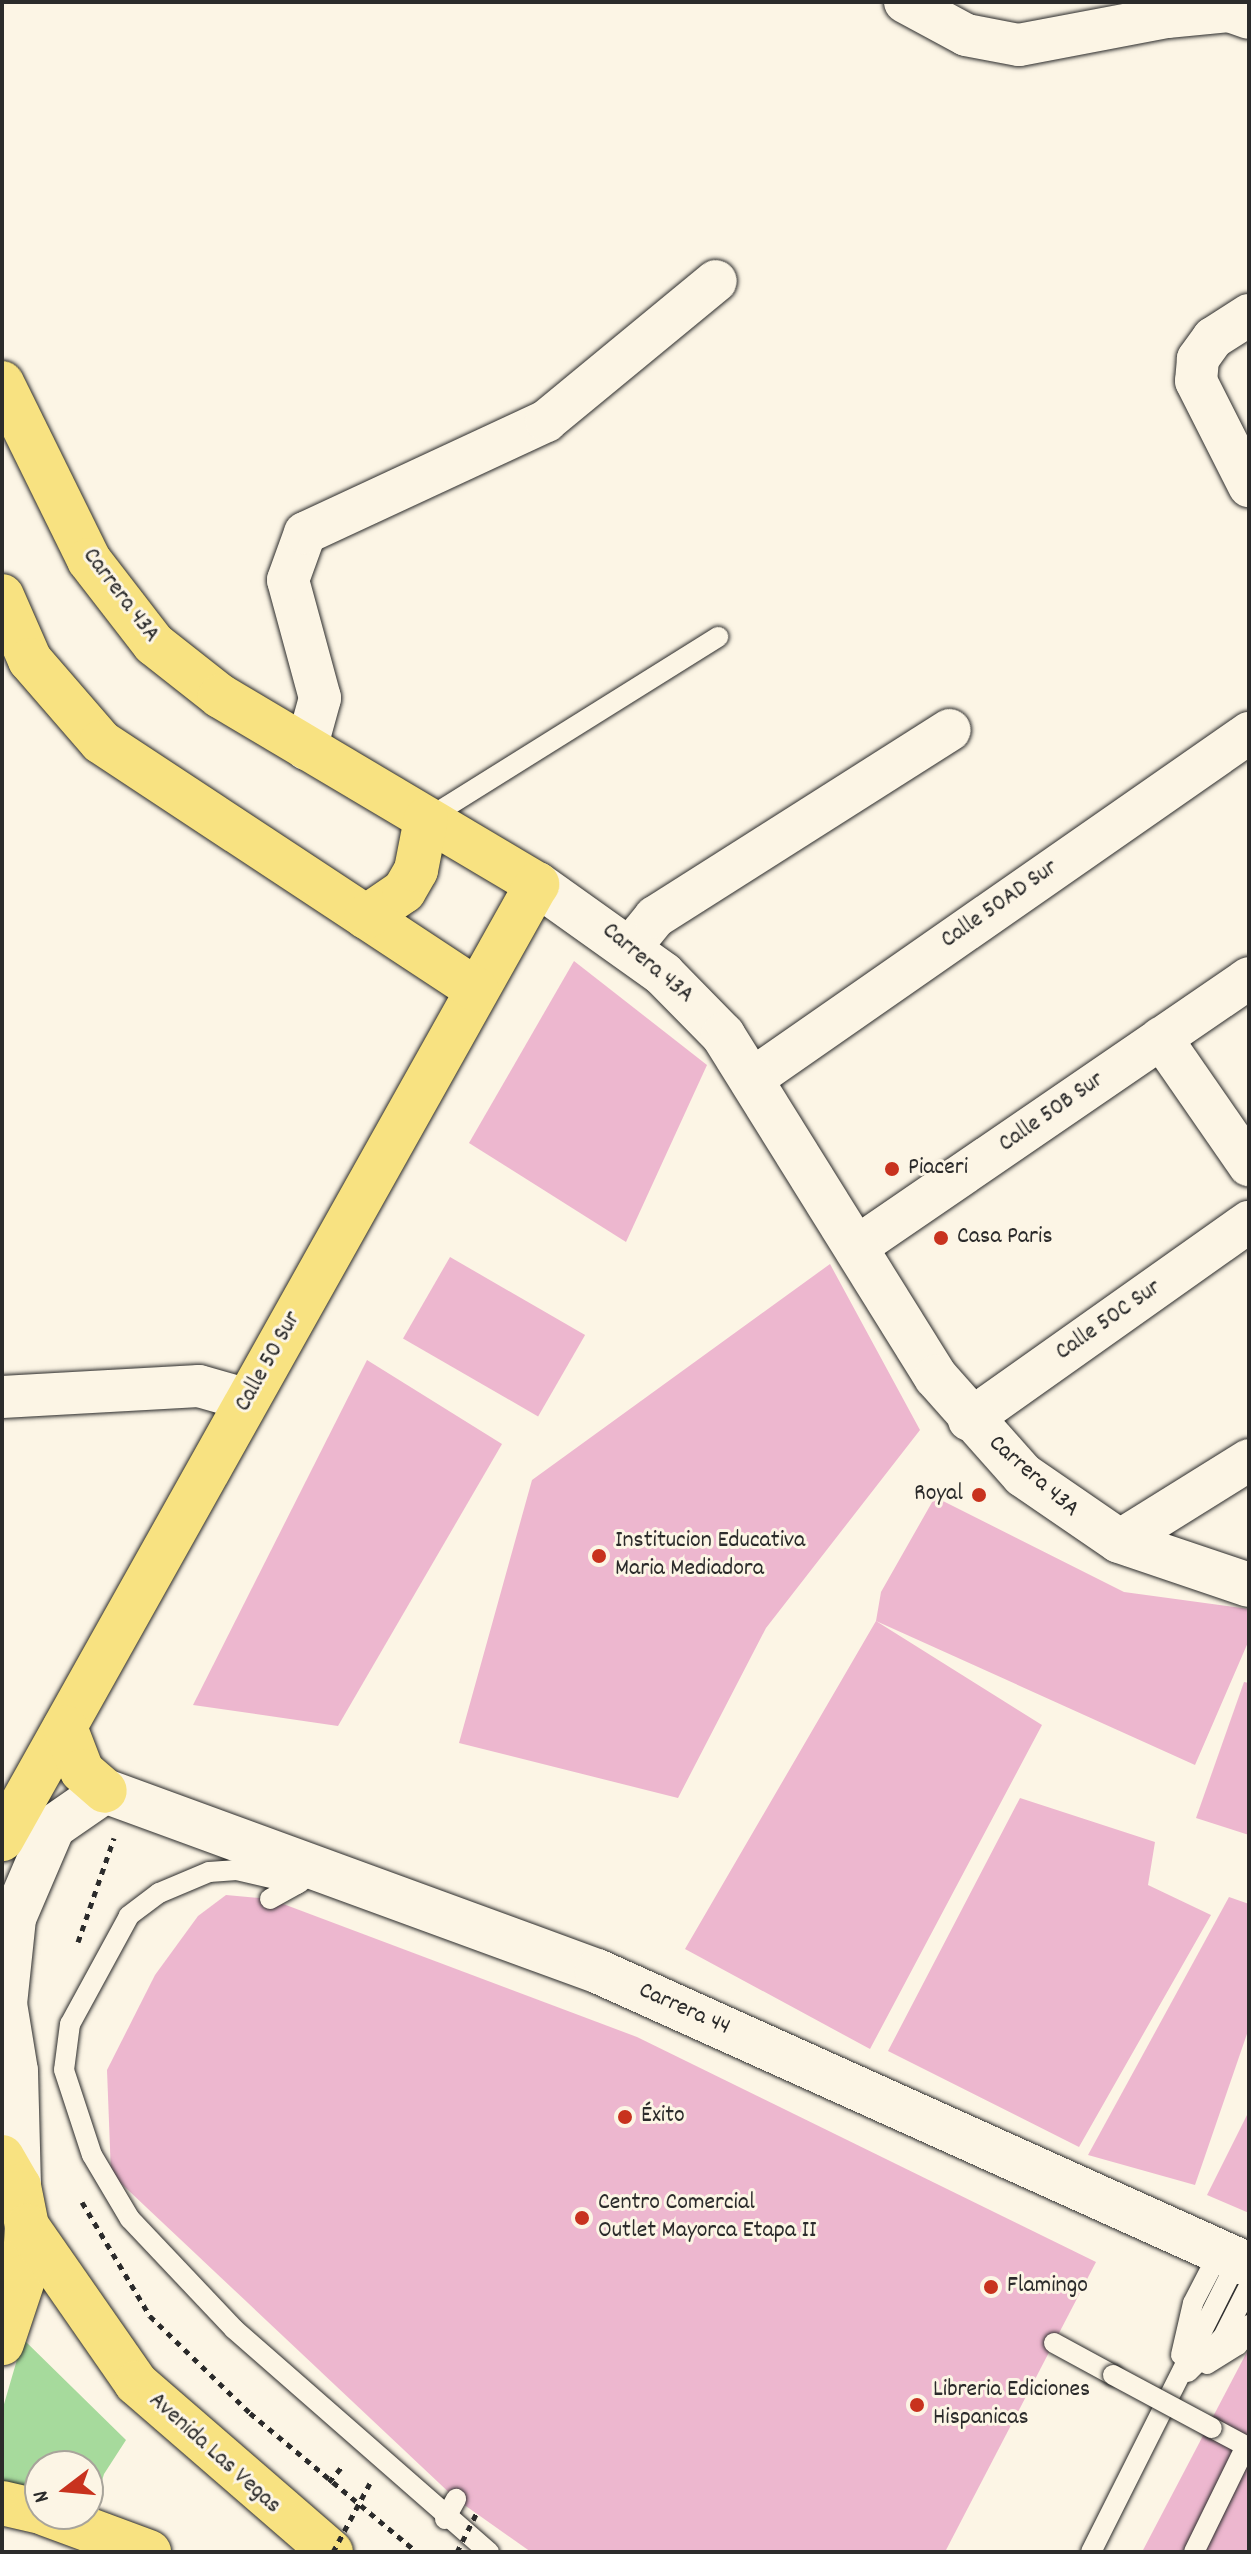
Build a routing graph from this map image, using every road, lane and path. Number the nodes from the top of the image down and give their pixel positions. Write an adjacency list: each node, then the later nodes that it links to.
1 (905, 2): 2 (street)
2 (1249, 18)
3 (716, 281): 11 (street)
4 (1249, 315): 6 (street)
5 (2, 383): 11 (main road, Carrera 43A)
6 (1249, 486)
7 (4, 608): 14 (main road)
8 (718, 637): 12 (lane)
9 (950, 730): 15 (street)
10 (1248, 730): 19 (street, Calle 50AD Sur)
11 (306, 749): 12 (main road, Carrera 43A)
12 (426, 819): 13 (main road, Carrera 43A); 14 (main road)
13 (537, 884): 15 (main road, Carrera 43A); 17 (main road, Calle 50 Sur)
14 (366, 917): 17 (main road)
15 (629, 949): 19 (main road, Carrera 43A)
16 (1249, 978): 18 (street, Calle 50B Sur)
17 (477, 990): 24 (main road, Calle 50 Sur)
18 (1161, 1038): 20 (street); 22 (street, Calle 50B Sur)
19 (752, 1079): 22 (main road, Carrera 43A)
20 (1249, 1165)
21 (1249, 1222): 25 (street, Calle 50C Sur)
22 (855, 1248): 25 (main road, Carrera 43A)
23 (2, 1397): 24 (street)
24 (248, 1400): 29 (main road, Calle 50 Sur)
25 (969, 1420): 27 (main road, Carrera 43A)
26 (1249, 1460): 27 (street)
27 (1119, 1541): 28 (main road, Carrera 43A)
28 (1249, 1585)
29 (65, 1727): 30 (main road); 31 (main road, Calle 50 Sur)
30 (105, 1791): 32 (main road, Carrera 44); 34 (main road)
31 (2, 1839)
32 (309, 1878): 33 (lane); 35 (main road, Carrera 44); 46 (lane)
33 (270, 1899)
34 (16, 2190): 37 (main road); 49 (main road, Avenida Las Vegas)
35 (1239, 2265): 39 (lane); 39 (lane)
36 (1249, 2325): 39 (lane)
37 (2, 2343)
38 (1054, 2343): 54 (lane, bridge)
39 (1174, 2386): 53 (lane)
40 (345, 2463): 50 (path)
41 (370, 2483): 49 (path, bridge)
42 (456, 2499): 46 (lane)
43 (2, 2503): 44 (main road)
44 (24, 2508)
45 (477, 2512): 51 (path, bridge)
46 (445, 2519): 52 (lane)
47 (89, 2530): 48 (main road)
48 (149, 2552)
49 (332, 2552)
50 (417, 2552)
51 (457, 2552)
52 (489, 2552)
53 (1091, 2552)
54 (1194, 2552)

